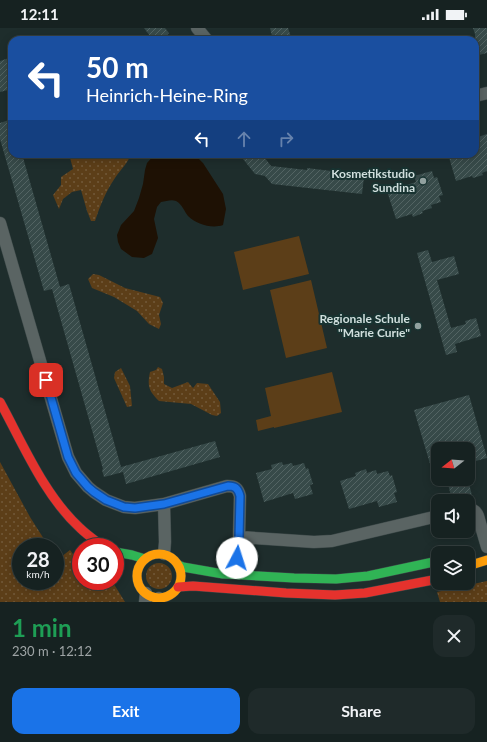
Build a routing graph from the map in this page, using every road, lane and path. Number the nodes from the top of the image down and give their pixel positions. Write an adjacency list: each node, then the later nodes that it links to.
1 (0, 223): 3 (street)
2 (0, 402): 6 (main road)
3 (164, 504): 7 (street); 10 (street)
4 (475, 511): 8 (street)
5 (431, 518): 7 (street)
6 (91, 538)
7 (239, 538): 11 (street)
8 (485, 550)
9 (124, 554): 12 (main road)
10 (164, 554): 12 (main road); 17 (main road)
11 (237, 558)
12 (145, 559): 18 (main road)
13 (487, 560): 16 (main road)
14 (124, 561): 18 (main road)
15 (431, 562): 17 (main road)
16 (475, 564)
17 (178, 565): 24 (main road)
18 (132, 568): 25 (main road)
19 (487, 569): 21 (main road)
20 (431, 570): 23 (main road)
21 (475, 572)
22 (431, 580): 23 (main road)
23 (414, 584): 24 (main road)
24 (178, 587): 26 (main road)
25 (146, 598): 26 (main road)
26 (159, 600)

